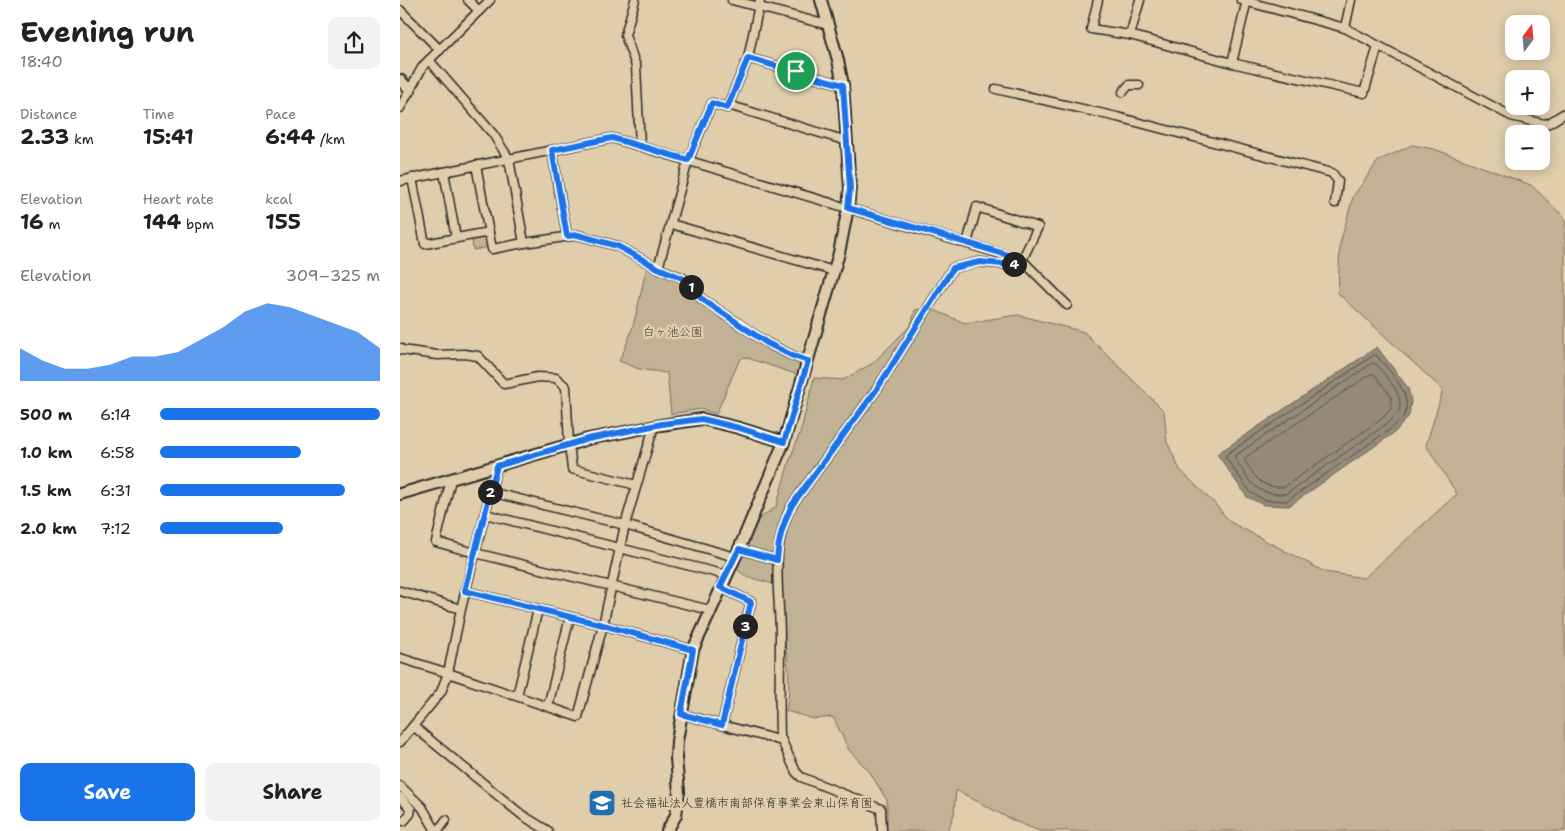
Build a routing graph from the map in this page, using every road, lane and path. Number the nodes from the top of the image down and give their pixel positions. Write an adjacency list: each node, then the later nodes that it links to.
1 (468, 0): 12 (street)
2 (490, 0): 12 (street)
3 (635, 0): 31 (street)
4 (732, 0): 10 (street)
5 (821, 0): 13 (street)
6 (1098, 0): 15 (street)
7 (1140, 0): 15 (street)
8 (1245, 0): 14 (street); 20 (street)
9 (1351, 0): 14 (street)
10 (759, 3): 13 (street); 18 (street)
11 (400, 10): 17 (street)
12 (479, 11): 17 (street)
13 (828, 25): 22 (street)
14 (1345, 28): 16 (street)
15 (1130, 34): 20 (street)
16 (1378, 46): 20 (street); 29 (street)
17 (440, 50): 19 (street)
18 (748, 58): 22 (street); 27 (street)
19 (429, 60): 24 (street); 33 (street)
20 (1232, 63)
21 (400, 80): 24 (street)
22 (843, 85): 30 (street)
23 (1140, 85): 26 (street)
24 (410, 90): 28 (street)
25 (996, 90): 39 (street)
26 (1123, 92)
27 (728, 105): 30 (street); 34 (street)
28 (400, 108)
29 (1565, 113)
30 (847, 141): 40 (street)
31 (640, 146): 32 (street); 34 (street)
32 (552, 150): 33 (street); 43 (street)
33 (509, 159): 35 (street); 45 (street)
34 (688, 160): 40 (street); 41 (street)
35 (476, 165): 36 (street); 42 (street)
36 (444, 172): 37 (street); 44 (street)
37 (412, 178): 38 (street); 44 (street)
38 (400, 181)
39 (1334, 202)
40 (848, 208): 46 (street); 49 (street)
41 (671, 224): 48 (street); 49 (street)
42 (489, 232): 44 (street); 45 (street)
43 (567, 236): 45 (street); 48 (street)
44 (456, 238)
45 (524, 243)
46 (967, 243): 47 (street); 47 (street)
47 (1020, 259): 50 (street); 66 (street)
48 (658, 268): 52 (street)
49 (834, 271): 52 (street)
50 (1067, 305)
51 (400, 348): 55 (street)
52 (808, 361): 54 (street)
53 (654, 426): 54 (street); 55 (street); 58 (street)
54 (784, 442): 65 (street)
55 (569, 444): 56 (street); 58 (street)
56 (497, 466): 57 (street); 59 (street)
57 (451, 479): 60 (street); 64 (street)
58 (636, 485): 62 (street)
59 (490, 492): 61 (street); 62 (street)
60 (400, 494)
61 (485, 514): 63 (street); 64 (street)
62 (625, 525): 63 (street); 65 (street)
63 (620, 547): 67 (street); 68 (street)
64 (475, 553): 68 (street); 71 (street)
65 (737, 553): 66 (street); 67 (street)
66 (777, 560): 85 (street)
67 (726, 575): 69 (street)
68 (611, 586): 74 (street); 76 (street)
69 (720, 587): 74 (street); 83 (street)
70 (400, 591): 72 (street)
71 (465, 591): 72 (street); 73 (street)
72 (461, 609): 79 (street)
73 (538, 609): 75 (street); 80 (street)
74 (710, 610): 77 (street)
75 (570, 617): 76 (street); 81 (street)
76 (603, 625): 77 (street); 81 (street)
77 (693, 650): 82 (street)
78 (400, 658): 79 (street)
79 (448, 673): 80 (street); 84 (street)
80 (517, 696): 81 (street)
81 (548, 706)
82 (681, 714): 83 (street); 93 (street)
83 (722, 725): 85 (street)
84 (413, 726): 86 (street); 92 (street)
85 (782, 741): 94 (street)
86 (400, 742)
87 (400, 786): 91 (street)
88 (400, 797): 90 (street)
89 (446, 820): 91 (street)
90 (404, 821)
91 (437, 831)
92 (548, 831)
93 (667, 831)
94 (882, 831)

